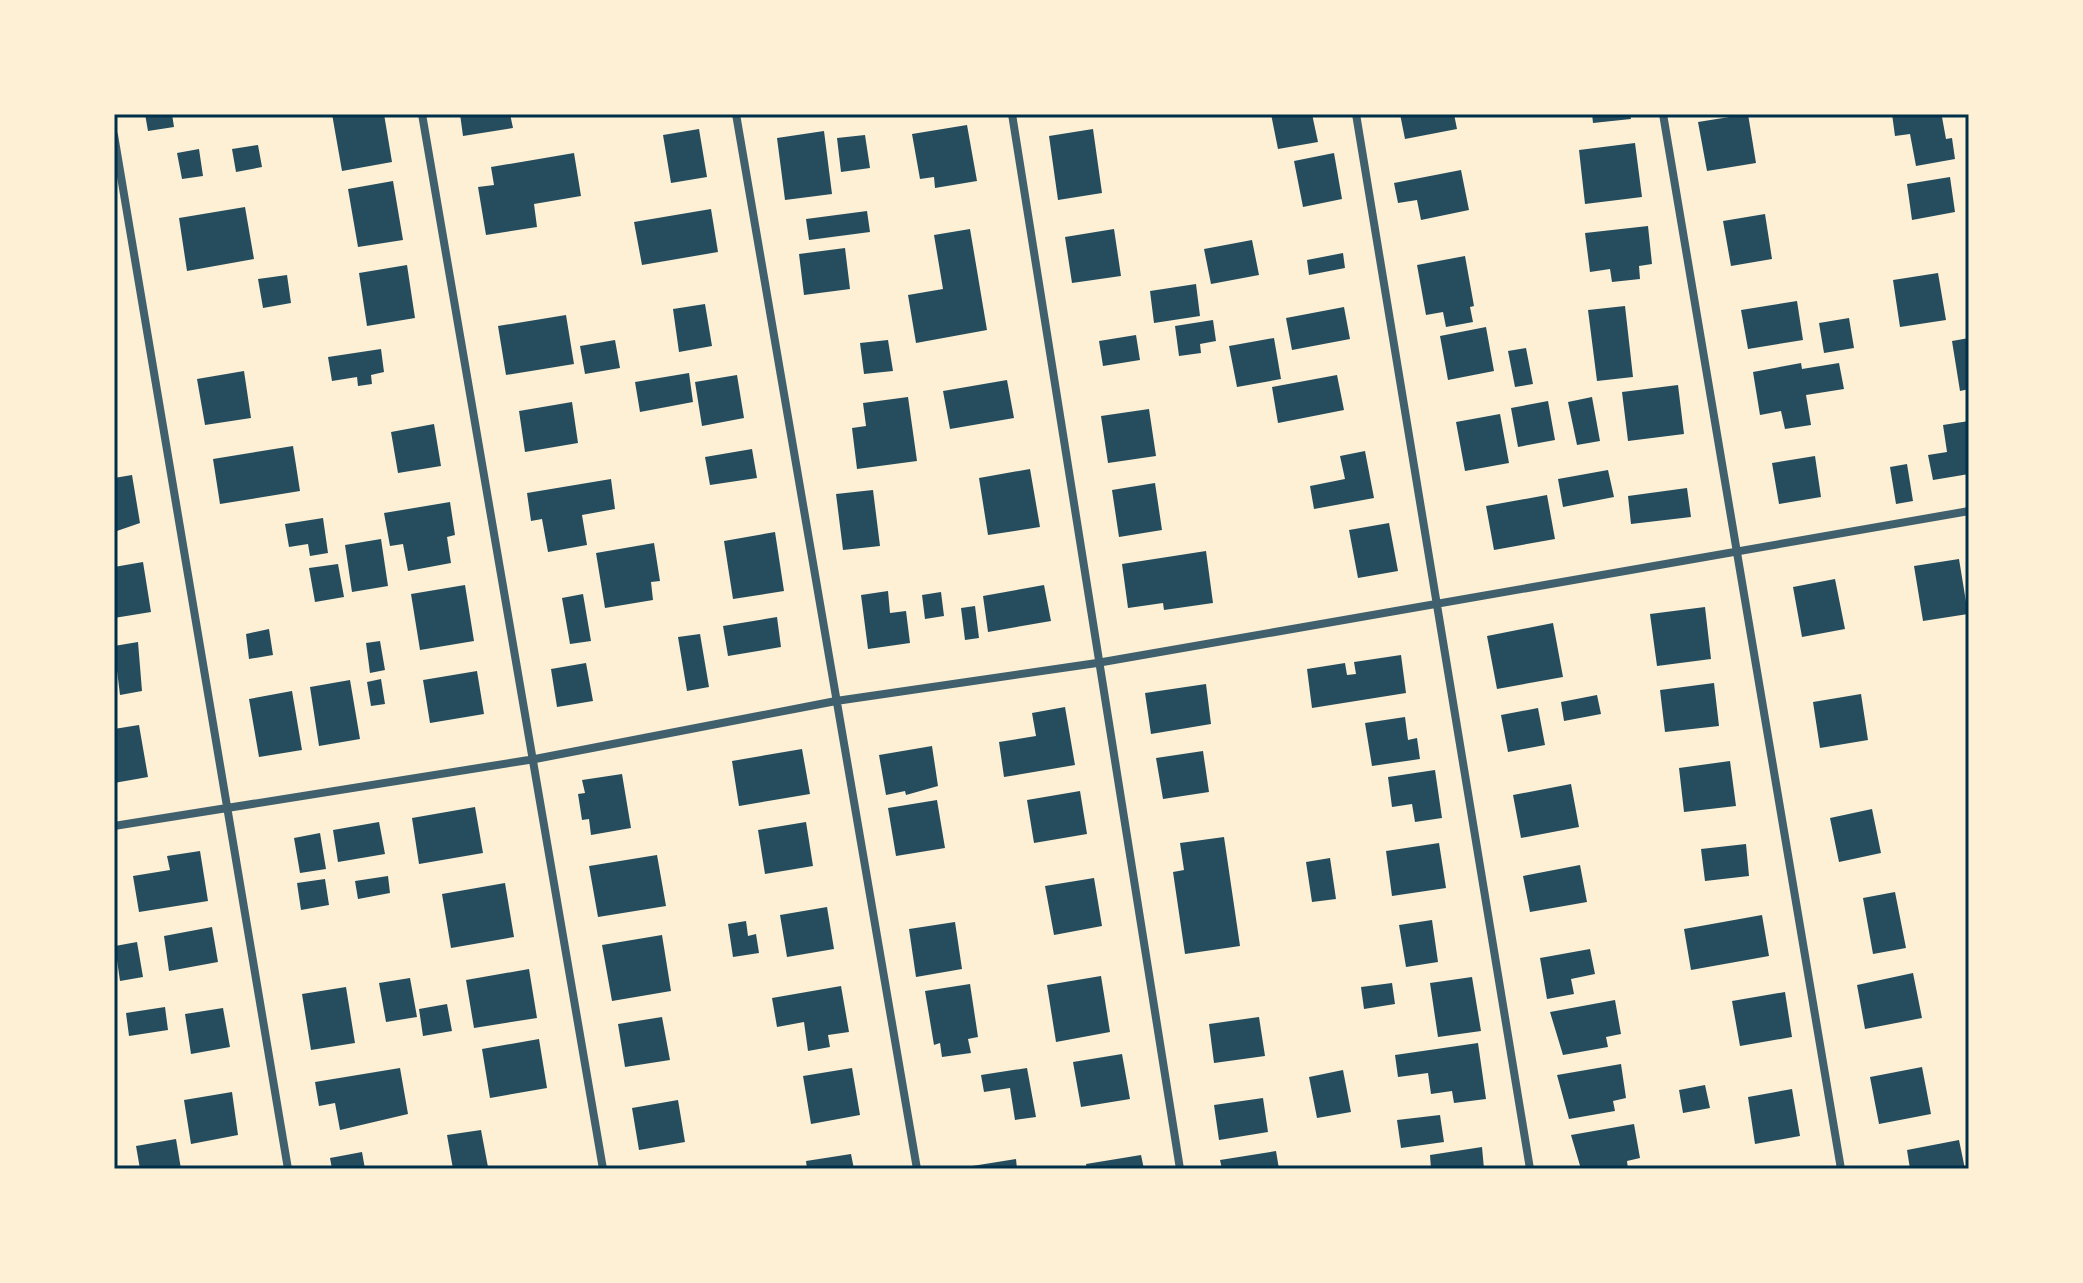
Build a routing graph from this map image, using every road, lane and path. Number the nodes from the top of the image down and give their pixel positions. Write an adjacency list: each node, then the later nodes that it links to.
1 (422, 114): 12 (street)
2 (736, 114): 11 (street)
3 (1012, 114): 10 (street)
4 (1356, 114): 9 (street)
5 (1663, 114): 8 (street)
6 (114, 135): 13 (street)
7 (1969, 511): 8 (street)
8 (1739, 550): 9 (street); 20 (street)
9 (1438, 604): 10 (street); 19 (street)
10 (1097, 663): 11 (street); 18 (street)
11 (836, 701): 12 (street); 17 (street)
12 (535, 759): 13 (street); 16 (street)
13 (228, 805): 14 (street); 15 (street)
14 (114, 826)
15 (288, 1169)
16 (603, 1169)
17 (917, 1169)
18 (1180, 1169)
19 (1530, 1169)
20 (1841, 1169)

